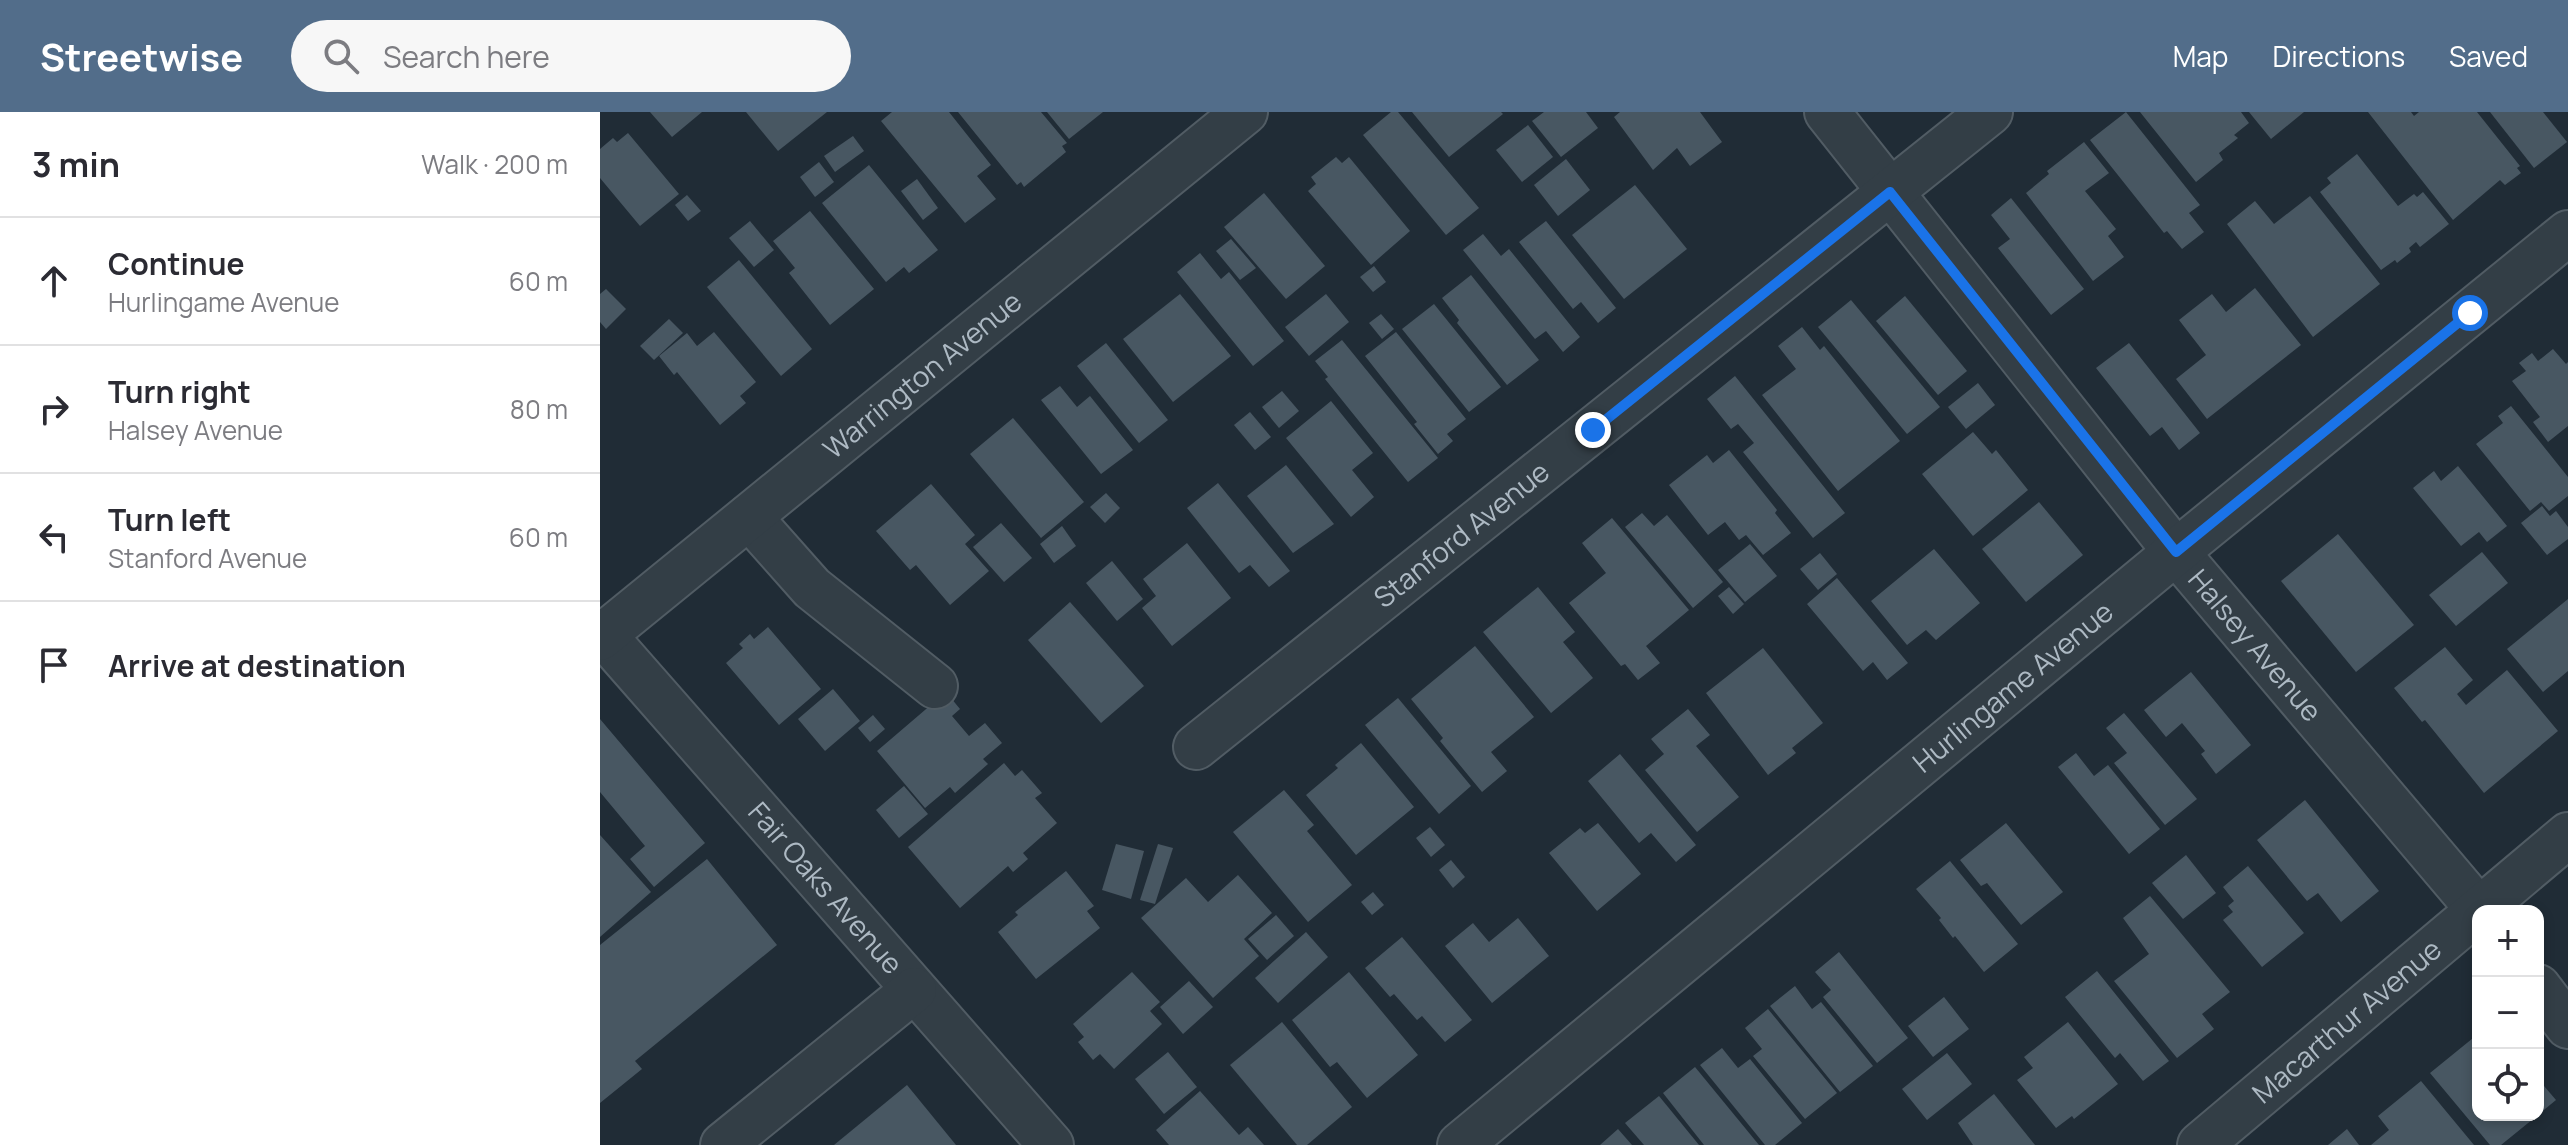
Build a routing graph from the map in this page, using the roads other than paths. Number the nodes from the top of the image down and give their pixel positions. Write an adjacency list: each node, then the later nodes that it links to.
1 (1245, 112): 6 (street, Warrington Avenue)
2 (1827, 112): 4 (street, Halsey Avenue)
3 (1990, 112): 4 (street, Stanford Avenue)
4 (1890, 192): 7 (street, Halsey Avenue); 10 (street, Stanford Avenue)
5 (2568, 233): 7 (street, Hurlingame Avenue)
6 (749, 517): 8 (street, Warrington Avenue); 9 (street)
7 (2176, 552): 12 (street, Halsey Avenue); 20 (street, Hurlingame Avenue)
8 (601, 635): 15 (street, Fair Oaks Avenue)
9 (935, 686)
10 (1196, 747)
11 (2568, 835): 13 (street, Macarthur Avenue)
12 (2475, 905)
13 (2485, 905)
14 (2472, 916): 21 (street, Macarthur Avenue)
15 (914, 990): 18 (street); 19 (street, Fair Oaks Avenue)
16 (2544, 995): 17 (street)
17 (2568, 1026)
18 (723, 1145)
19 (1051, 1145)
20 (1460, 1145)
21 (2200, 1145)

